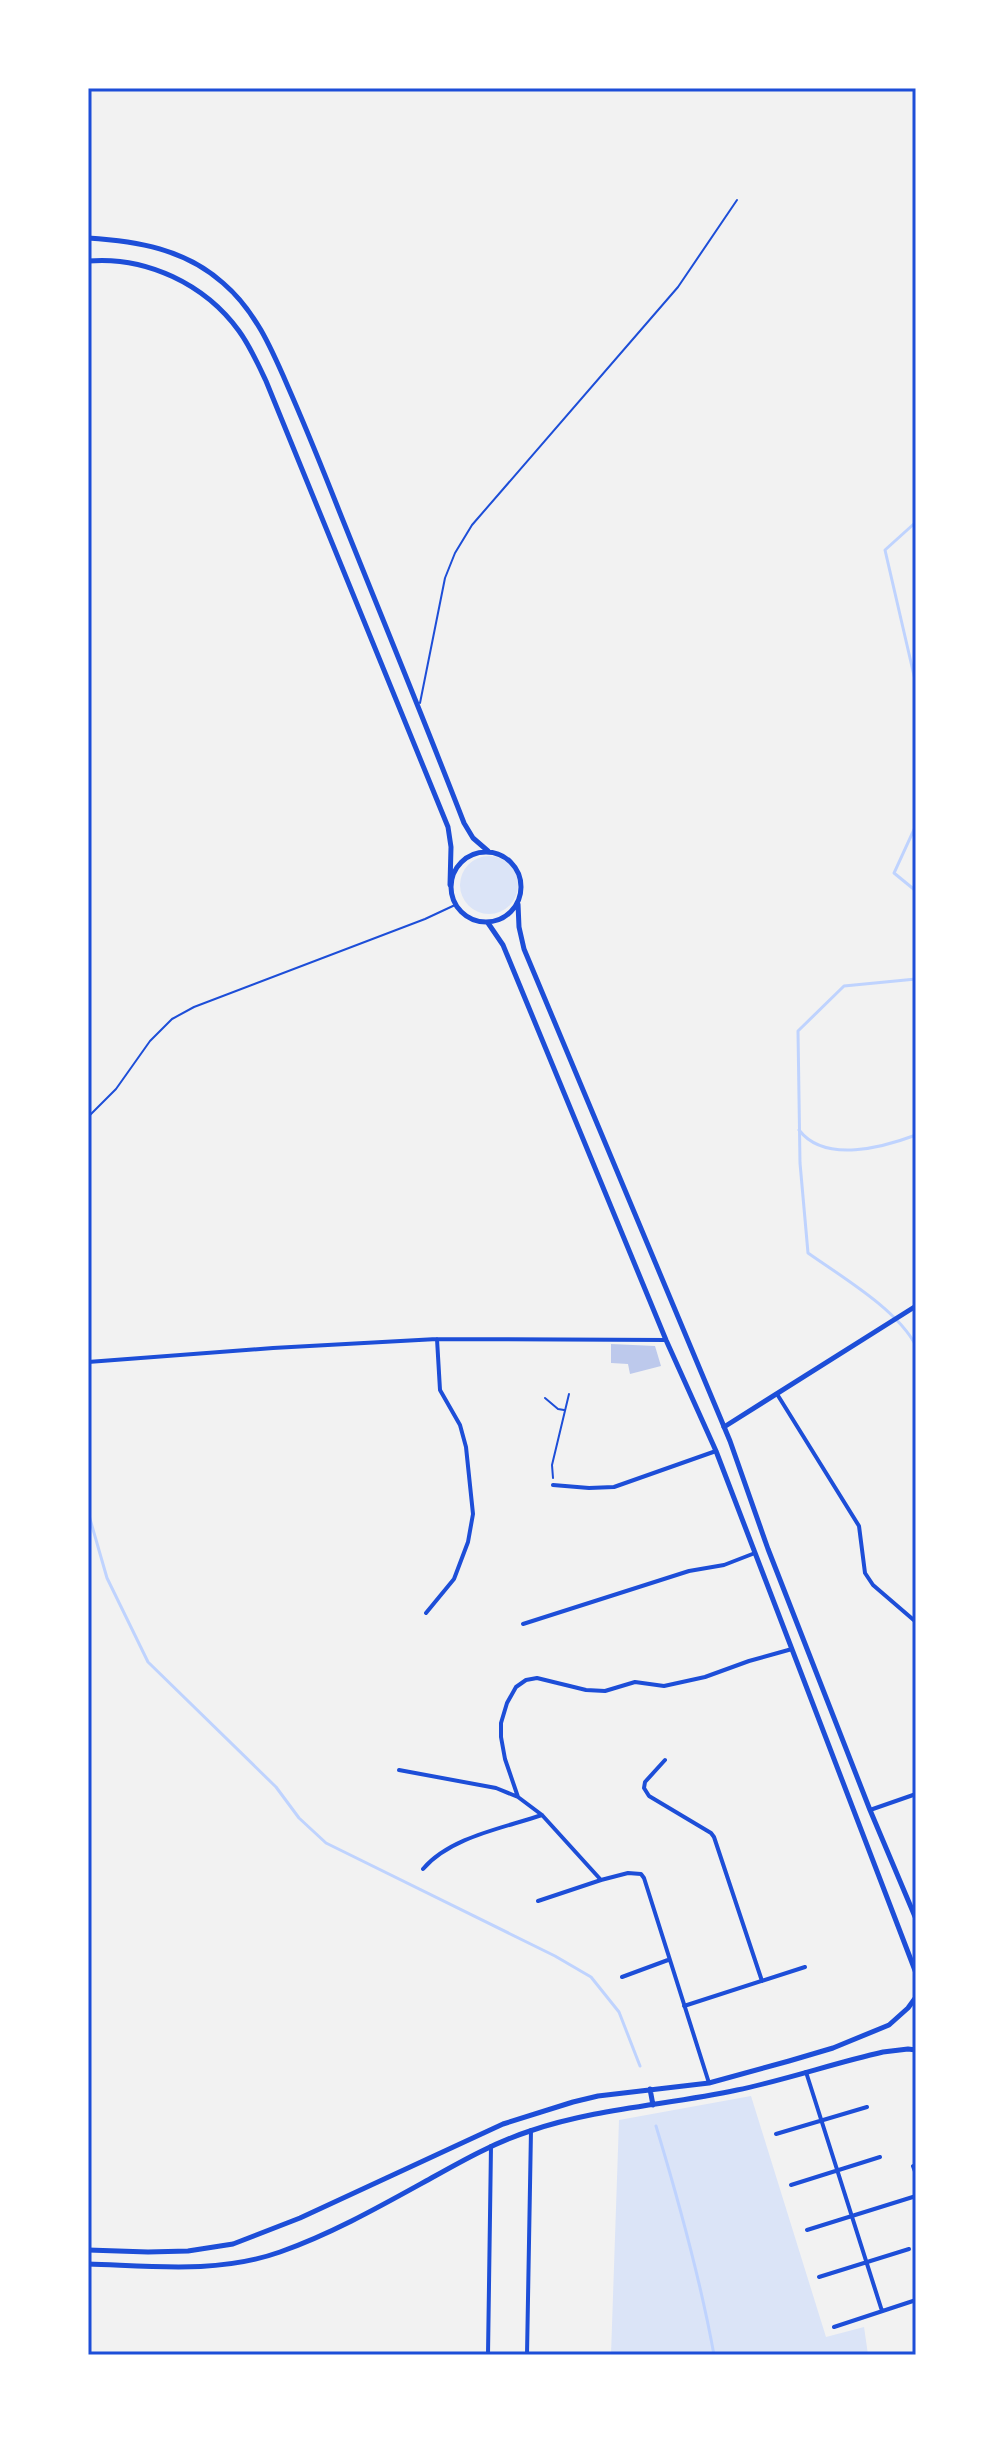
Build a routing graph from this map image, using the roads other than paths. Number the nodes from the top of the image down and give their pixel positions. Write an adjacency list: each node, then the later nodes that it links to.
1 (737, 200): 4 (lane)
2 (88, 238): 4 (main road)
3 (88, 261): 6 (main road)
4 (419, 708): 5 (main road)
5 (488, 851): 6 (main road); 7 (main road)
6 (450, 885): 8 (main road)
7 (518, 904): 9 (main road); 16 (main road)
8 (455, 905): 9 (main road); 10 (lane)
9 (488, 923): 13 (main road)
10 (88, 1117)
11 (915, 1307): 15 (main road)
12 (437, 1339): 13 (street); 14 (street); 20 (street)
13 (666, 1340): 17 (main road)
14 (88, 1362)
15 (777, 1394): 16 (main road); 21 (street)
16 (724, 1427): 28 (main road)
17 (716, 1451): 18 (street); 19 (main road)
18 (553, 1485)
19 (755, 1553): 22 (street); 23 (main road)
20 (426, 1613)
21 (916, 1622)
22 (523, 1624)
23 (792, 1649): 27 (street); 36 (main road)
24 (665, 1760): 38 (street)
25 (399, 1770): 27 (street)
26 (916, 1794): 28 (street)
27 (518, 1797): 29 (street)
28 (870, 1810): 33 (main road)
29 (542, 1815): 30 (street); 31 (street)
30 (423, 1869)
31 (601, 1880): 32 (street); 34 (street)
32 (538, 1901)
33 (916, 1919)
34 (668, 1960): 37 (street); 40 (street)
35 (805, 1967): 38 (street)
36 (916, 1973)
37 (622, 1977)
38 (762, 1981): 40 (street)
39 (916, 1997): 43 (main road)
40 (684, 2006): 43 (street)
41 (916, 2050): 42 (main road)
42 (806, 2072): 45 (main road); 47 (street)
43 (709, 2083): 44 (main road)
44 (650, 2089): 45 (main road); 60 (main road)
45 (653, 2105): 48 (main road)
46 (867, 2107): 47 (street)
47 (821, 2121): 49 (street); 53 (street)
48 (531, 2130): 50 (main road); 68 (street)
49 (776, 2134)
50 (491, 2146): 62 (main road); 67 (street)
51 (880, 2157): 53 (street)
52 (913, 2166): 54 (street)
53 (836, 2171): 55 (street); 57 (street)
54 (916, 2174)
55 (791, 2185)
56 (916, 2196): 57 (street)
57 (851, 2216): 58 (street); 61 (street)
58 (807, 2230)
59 (909, 2249): 61 (street)
60 (88, 2250)
61 (866, 2263): 63 (street); 65 (street)
62 (88, 2264)
63 (819, 2277)
64 (916, 2300): 65 (street)
65 (882, 2311): 66 (street)
66 (834, 2327)
67 (488, 2355)
68 (527, 2355)

